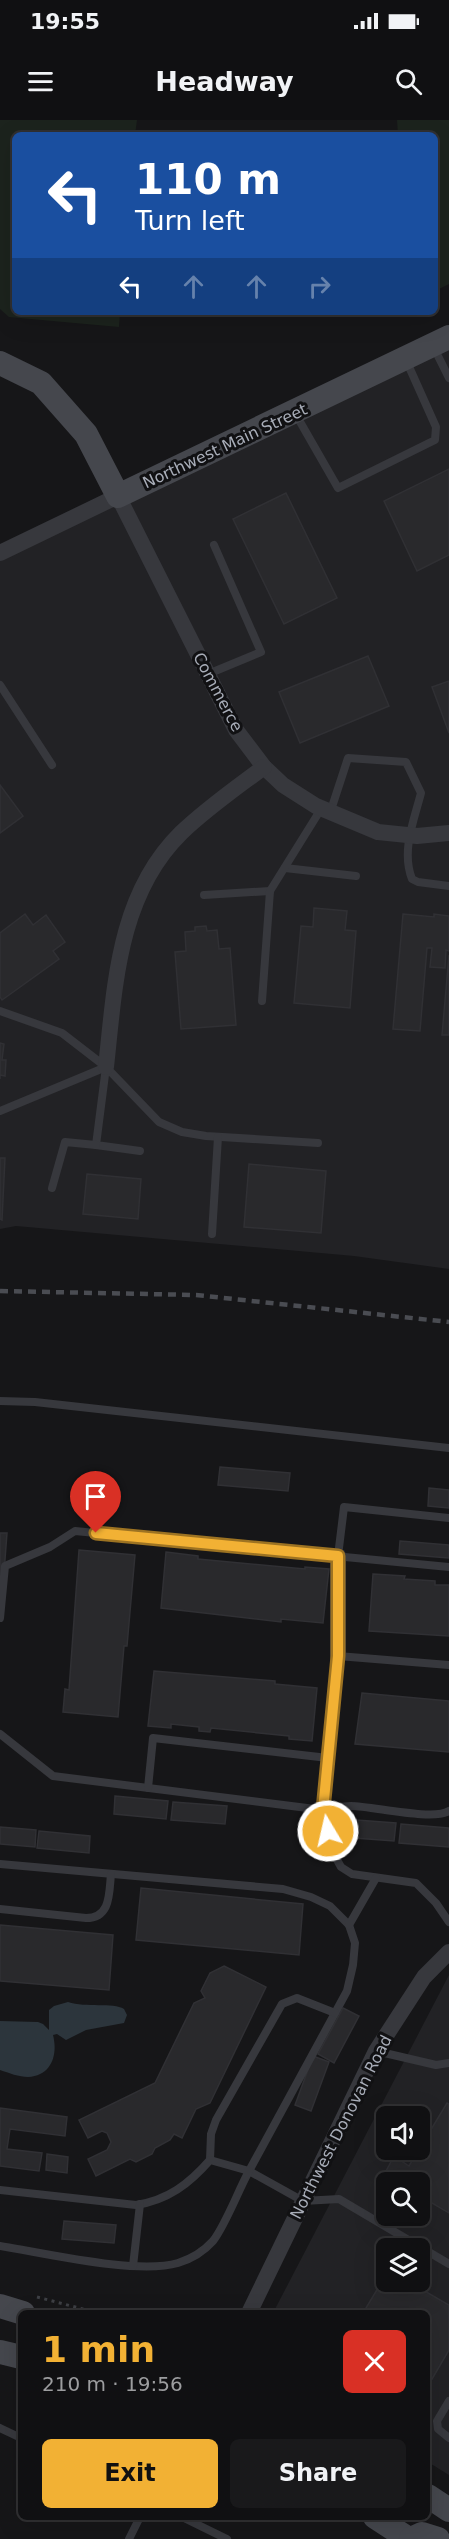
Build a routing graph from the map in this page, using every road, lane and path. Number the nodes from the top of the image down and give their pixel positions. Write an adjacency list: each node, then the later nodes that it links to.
1 (441, 341): 2 (street, Northwest Main Street); 4 (lane)
2 (405, 358): 5 (street, Northwest Main Street); 5 (lane)
3 (0, 363): 6 (street)
4 (449, 378)
5 (295, 413): 6 (street, Northwest Main Street)
6 (118, 496): 8 (street, Northwest Main Street); 9 (street, Commerce)
7 (214, 545): 9 (lane)
8 (0, 553)
9 (208, 674): 12 (street, Commerce)
10 (0, 686): 11 (lane)
11 (52, 765)
12 (264, 767): 13 (street, Commerce); 23 (street)
13 (326, 811): 15 (street, Commerce); 15 (lane); 16 (lane)
14 (449, 833): 15 (street, Commerce)
15 (410, 835): 18 (lane)
16 (285, 867): 17 (lane); 19 (lane)
17 (356, 876)
18 (449, 886)
19 (270, 891): 20 (lane); 21 (lane)
20 (204, 895)
21 (262, 1001)
22 (0, 1011): 23 (lane)
23 (106, 1067): 24 (lane); 25 (lane); 27 (lane)
24 (0, 1112)
25 (218, 1137): 26 (lane); 30 (lane)
26 (318, 1143)
27 (96, 1145): 28 (lane); 29 (lane)
28 (140, 1151)
29 (52, 1188)
30 (212, 1234)
31 (0, 1401): 32 (lane)
32 (449, 1448)
33 (449, 1518): 34 (lane)
34 (338, 1556): 35 (lane); 36 (lane); 37 (street)
35 (449, 1567)
36 (0, 1618)
37 (338, 1656): 38 (lane); 40 (lane)
38 (449, 1665)
39 (0, 1734): 41 (lane)
40 (328, 1758): 41 (lane); 42 (lane)
41 (148, 1788): 42 (lane)
42 (323, 1810): 43 (lane); 46 (lane)
43 (449, 1811)
44 (0, 1864): 45 (lane)
45 (111, 1874): 47 (lane); 49 (lane)
46 (376, 1878): 48 (lane); 49 (lane)
47 (0, 1909)
48 (449, 1922)
49 (349, 1925): 51 (lane)
50 (449, 1952): 52 (street, Northwest Donovan Road)
51 (335, 2013): 54 (lane); 55 (lane)
52 (376, 2050): 53 (lane); 57 (street, Northwest Donovan Road)
53 (449, 2063)
54 (210, 2160): 55 (lane); 58 (lane)
55 (249, 2171): 57 (lane); 61 (lane)
56 (0, 2190): 58 (lane)
57 (303, 2201): 60 (lane); 65 (street, Northwest Donovan Road)
58 (140, 2204): 61 (lane)
59 (0, 2246): 61 (lane)
60 (449, 2264)
61 (133, 2266)
62 (29, 2305): 63 (street); 64 (path)
63 (0, 2307)
64 (72, 2310)
65 (250, 2310)
66 (0, 2352): 67 (street)
67 (18, 2356)
68 (449, 2401): 71 (lane)
69 (0, 2428): 70 (lane)
70 (18, 2437)
71 (449, 2438)
72 (430, 2497): 73 (street)
73 (449, 2510)
74 (138, 2520): 77 (lane)
75 (188, 2520): 78 (lane)
76 (380, 2520): 79 (street)
77 (129, 2539)
78 (227, 2539)
79 (410, 2539): 80 (street)
80 (438, 2539)

